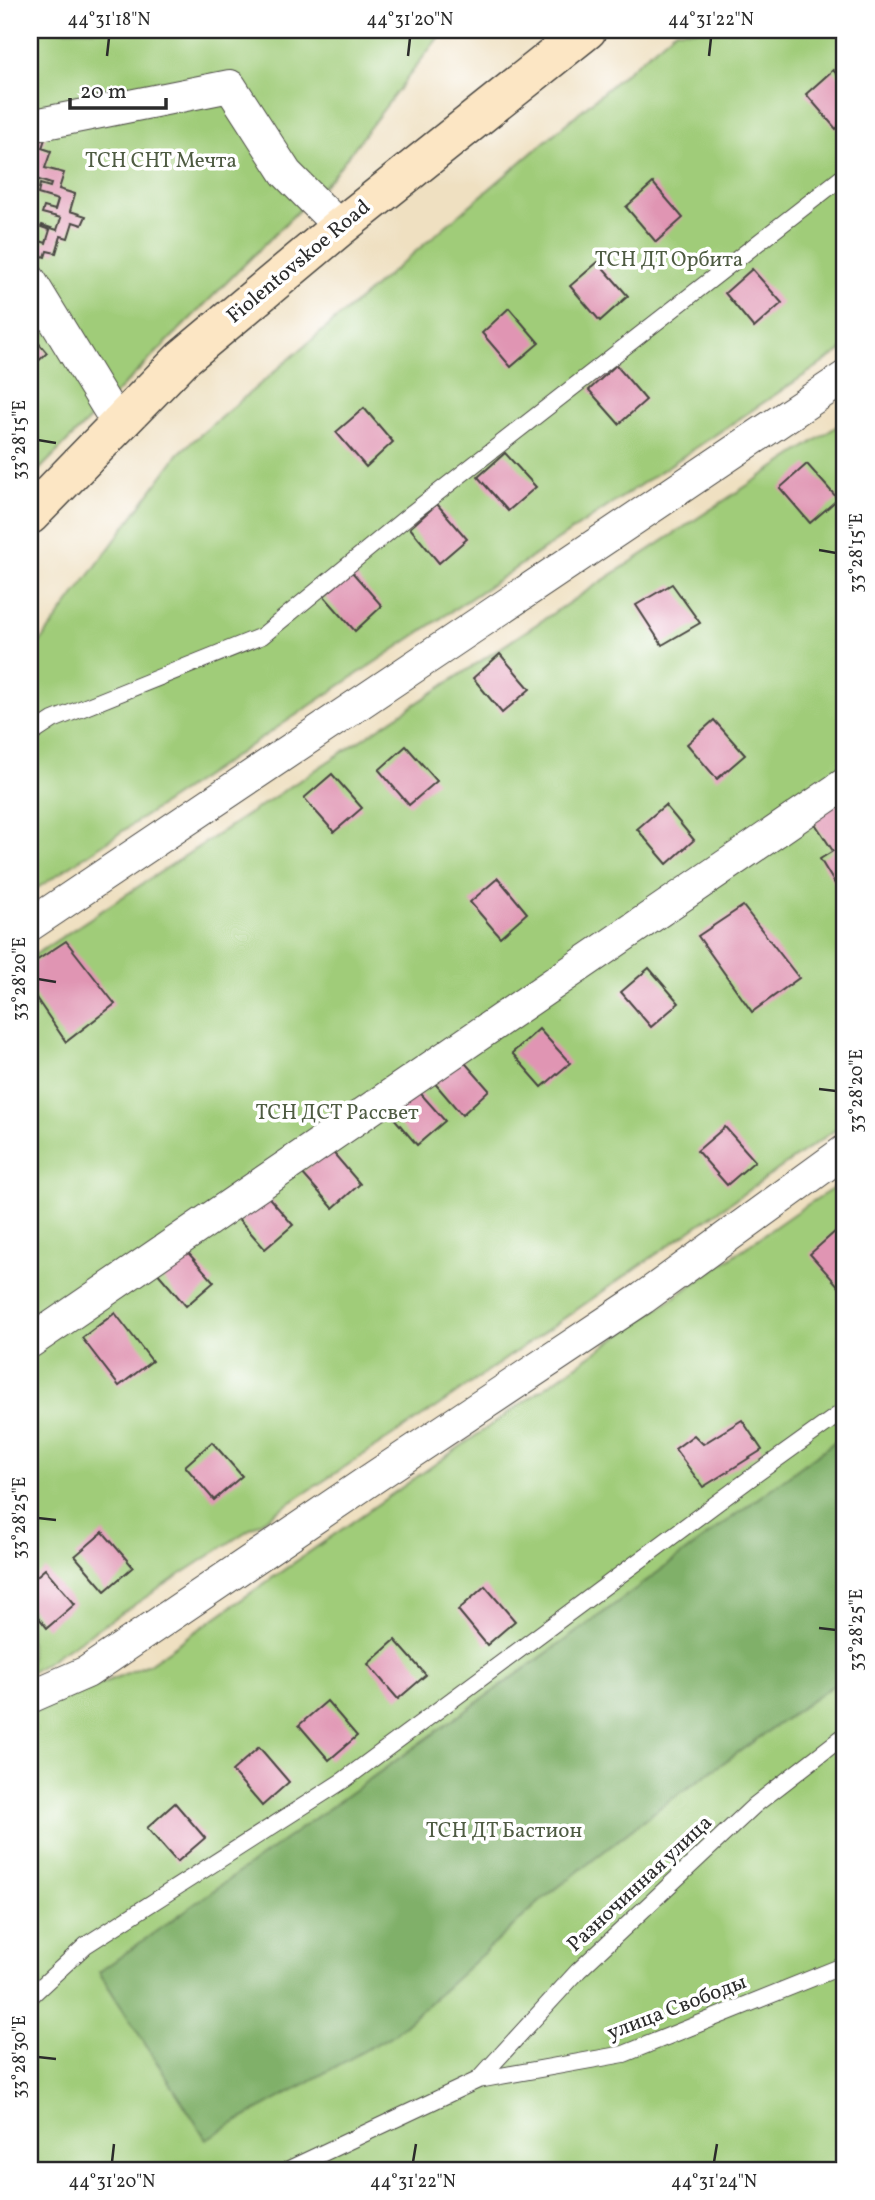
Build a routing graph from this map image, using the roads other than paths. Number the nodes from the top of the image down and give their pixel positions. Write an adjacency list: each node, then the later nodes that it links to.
1 (587, 30): 4 (main road, Fiolentovskoe Road)
2 (30, 126): 4 (street)
3 (845, 175): 9 (lane)
4 (340, 227): 7 (main road, Fiolentovskoe Road)
5 (30, 280): 7 (street)
6 (845, 377): 11 (street)
7 (118, 424): 8 (main road, Fiolentovskoe Road)
8 (30, 514)
9 (30, 735)
10 (845, 784): 13 (street)
11 (30, 925)
12 (845, 1151): 15 (street)
13 (30, 1342)
14 (845, 1410): 18 (lane)
15 (30, 1698)
16 (845, 1735): 19 (lane, Разночинная улица)
17 (845, 1965): 19 (lane, улица Свободы)
18 (30, 1997)
19 (478, 2080): 20 (lane)
20 (288, 2170)

